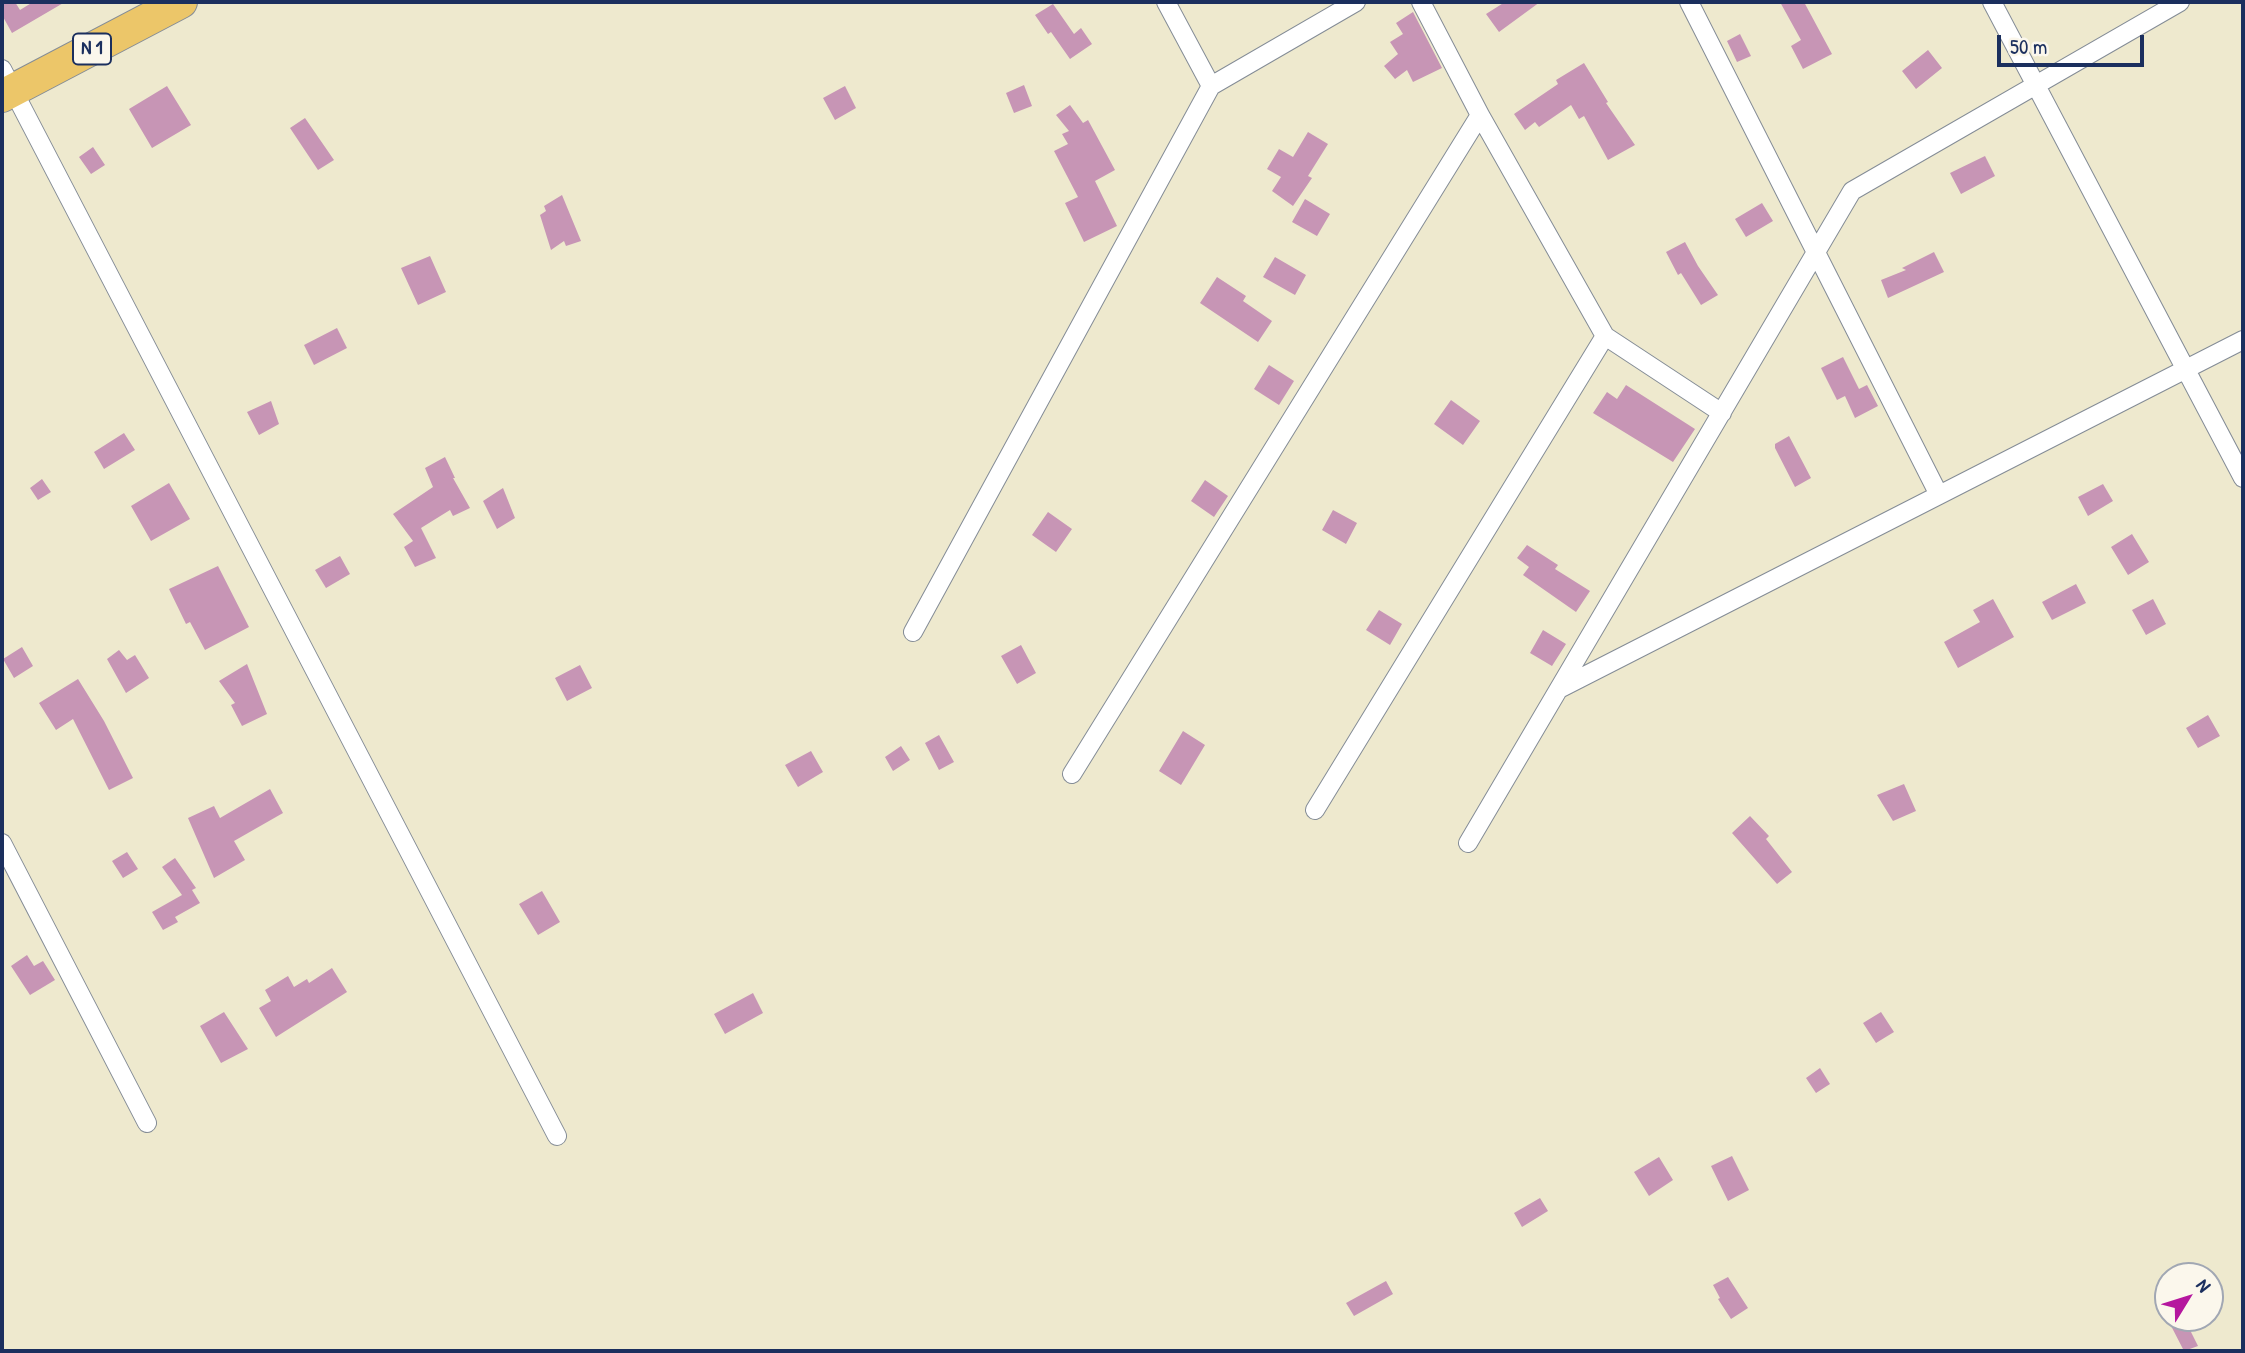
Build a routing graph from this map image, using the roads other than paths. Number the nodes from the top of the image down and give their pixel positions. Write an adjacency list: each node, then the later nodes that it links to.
1 (181, 2): 9 (highway, N 1)
2 (1166, 2): 10 (street)
3 (1356, 2): 10 (street)
4 (1422, 2): 11 (street)
5 (1689, 2): 12 (street)
6 (1992, 2): 8 (street)
7 (2180, 2): 8 (street)
8 (2037, 83): 12 (street); 15 (street)
9 (5, 85): 26 (street)
10 (1211, 86): 19 (street)
11 (1480, 115): 13 (street); 21 (street)
12 (1816, 253): 16 (street); 18 (street)
13 (1605, 336): 16 (street); 22 (street)
14 (2243, 340): 15 (street)
15 (2186, 369): 17 (street); 18 (street)
16 (1722, 413): 20 (street)
17 (2243, 478)
18 (1939, 495): 20 (street)
19 (913, 632)
20 (1559, 689): 23 (street)
21 (1072, 774)
22 (1315, 810)
23 (1468, 842)
24 (2, 843): 25 (street)
25 (147, 1123)
26 (557, 1136)

